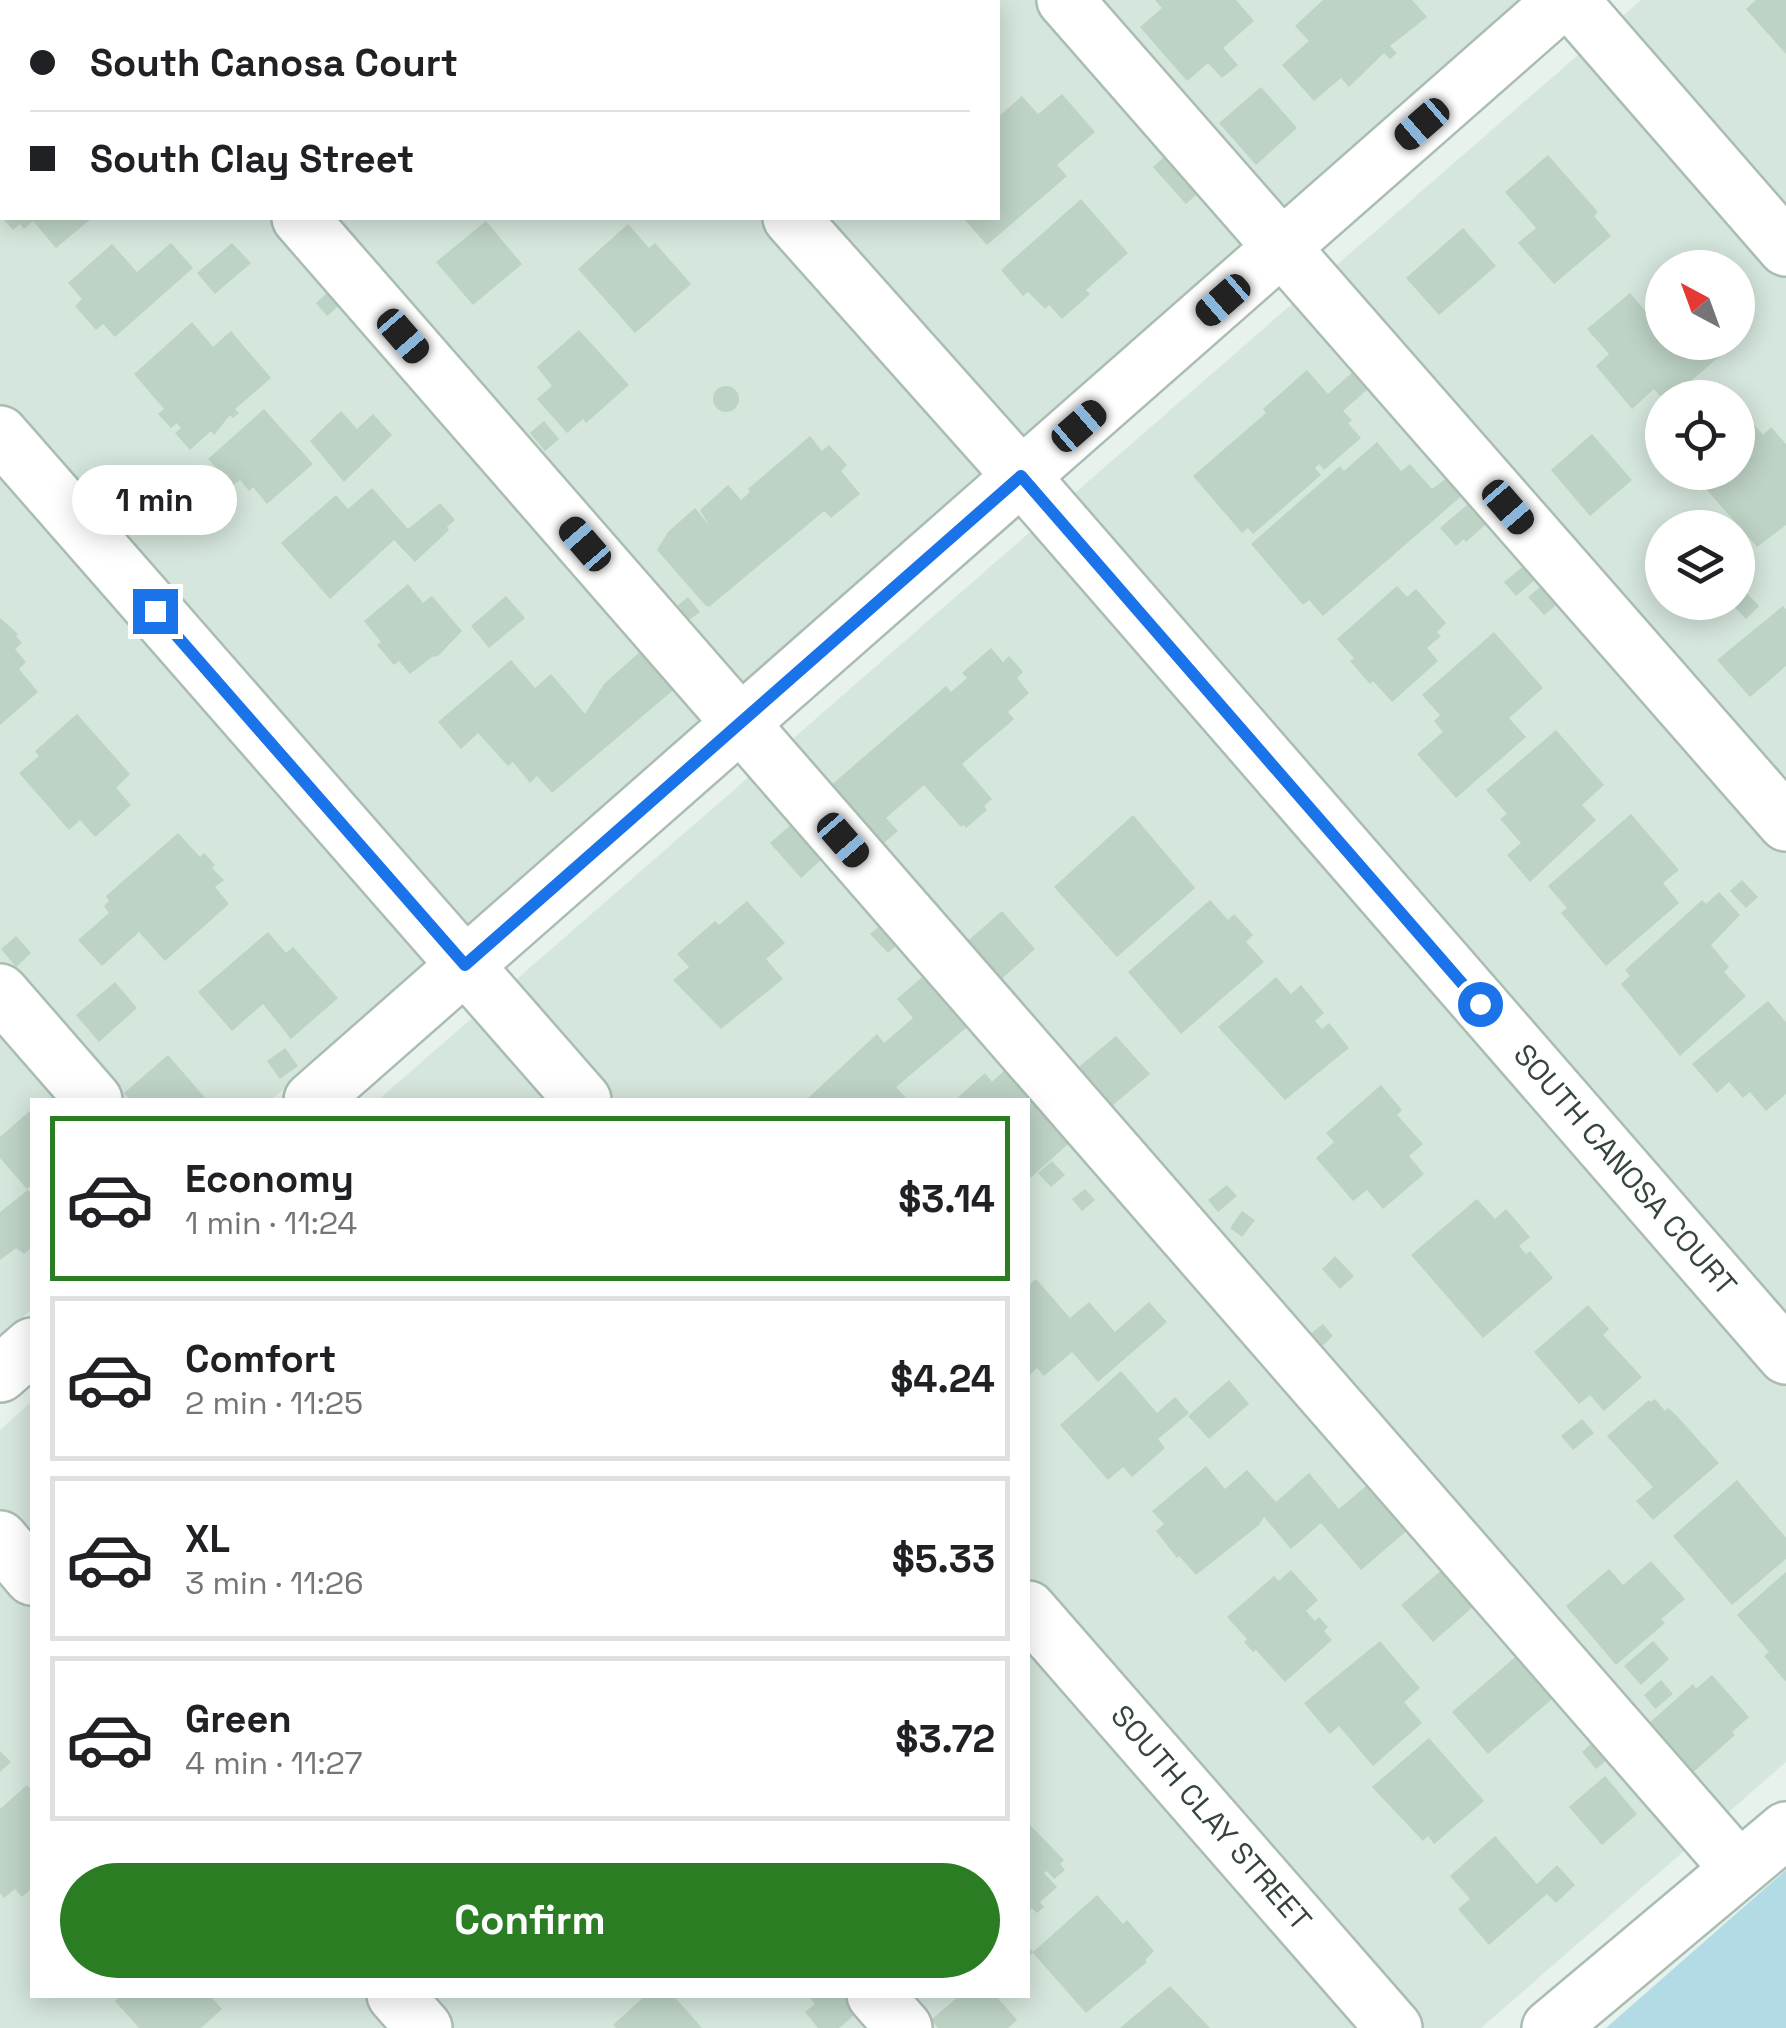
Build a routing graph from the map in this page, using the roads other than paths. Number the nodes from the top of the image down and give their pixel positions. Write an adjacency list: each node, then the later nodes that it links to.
1 (1064, 0): 6 (street)
2 (1566, 0): 5 (street); 6 (street)
3 (302, 220): 9 (street)
4 (793, 220): 8 (street, SOUTH CANOSA COURT)
5 (1786, 248)
6 (1280, 249): 8 (street); 10 (street)
7 (0, 434): 11 (street)
8 (1021, 476): 9 (street); 17 (street, SOUTH CANOSA COURT)
9 (740, 723): 11 (street); 23 (street)
10 (1786, 823)
11 (465, 965): 14 (street); 15 (street)
12 (0, 992): 13 (street)
13 (92, 1098)
14 (314, 1098)
15 (581, 1098)
16 (30, 1348): 18 (street)
17 (1786, 1356)
18 (0, 1374)
19 (0, 1539): 20 (street)
20 (30, 1574)
21 (1030, 1610): 28 (street, SOUTH CLAY STREET)
22 (1786, 1830): 23 (street)
23 (1739, 1869): 29 (street)
24 (398, 1998): 26 (street)
25 (878, 1998): 27 (street)
26 (424, 2028)
27 (904, 2028)
28 (1394, 2028)
29 (1550, 2028)

